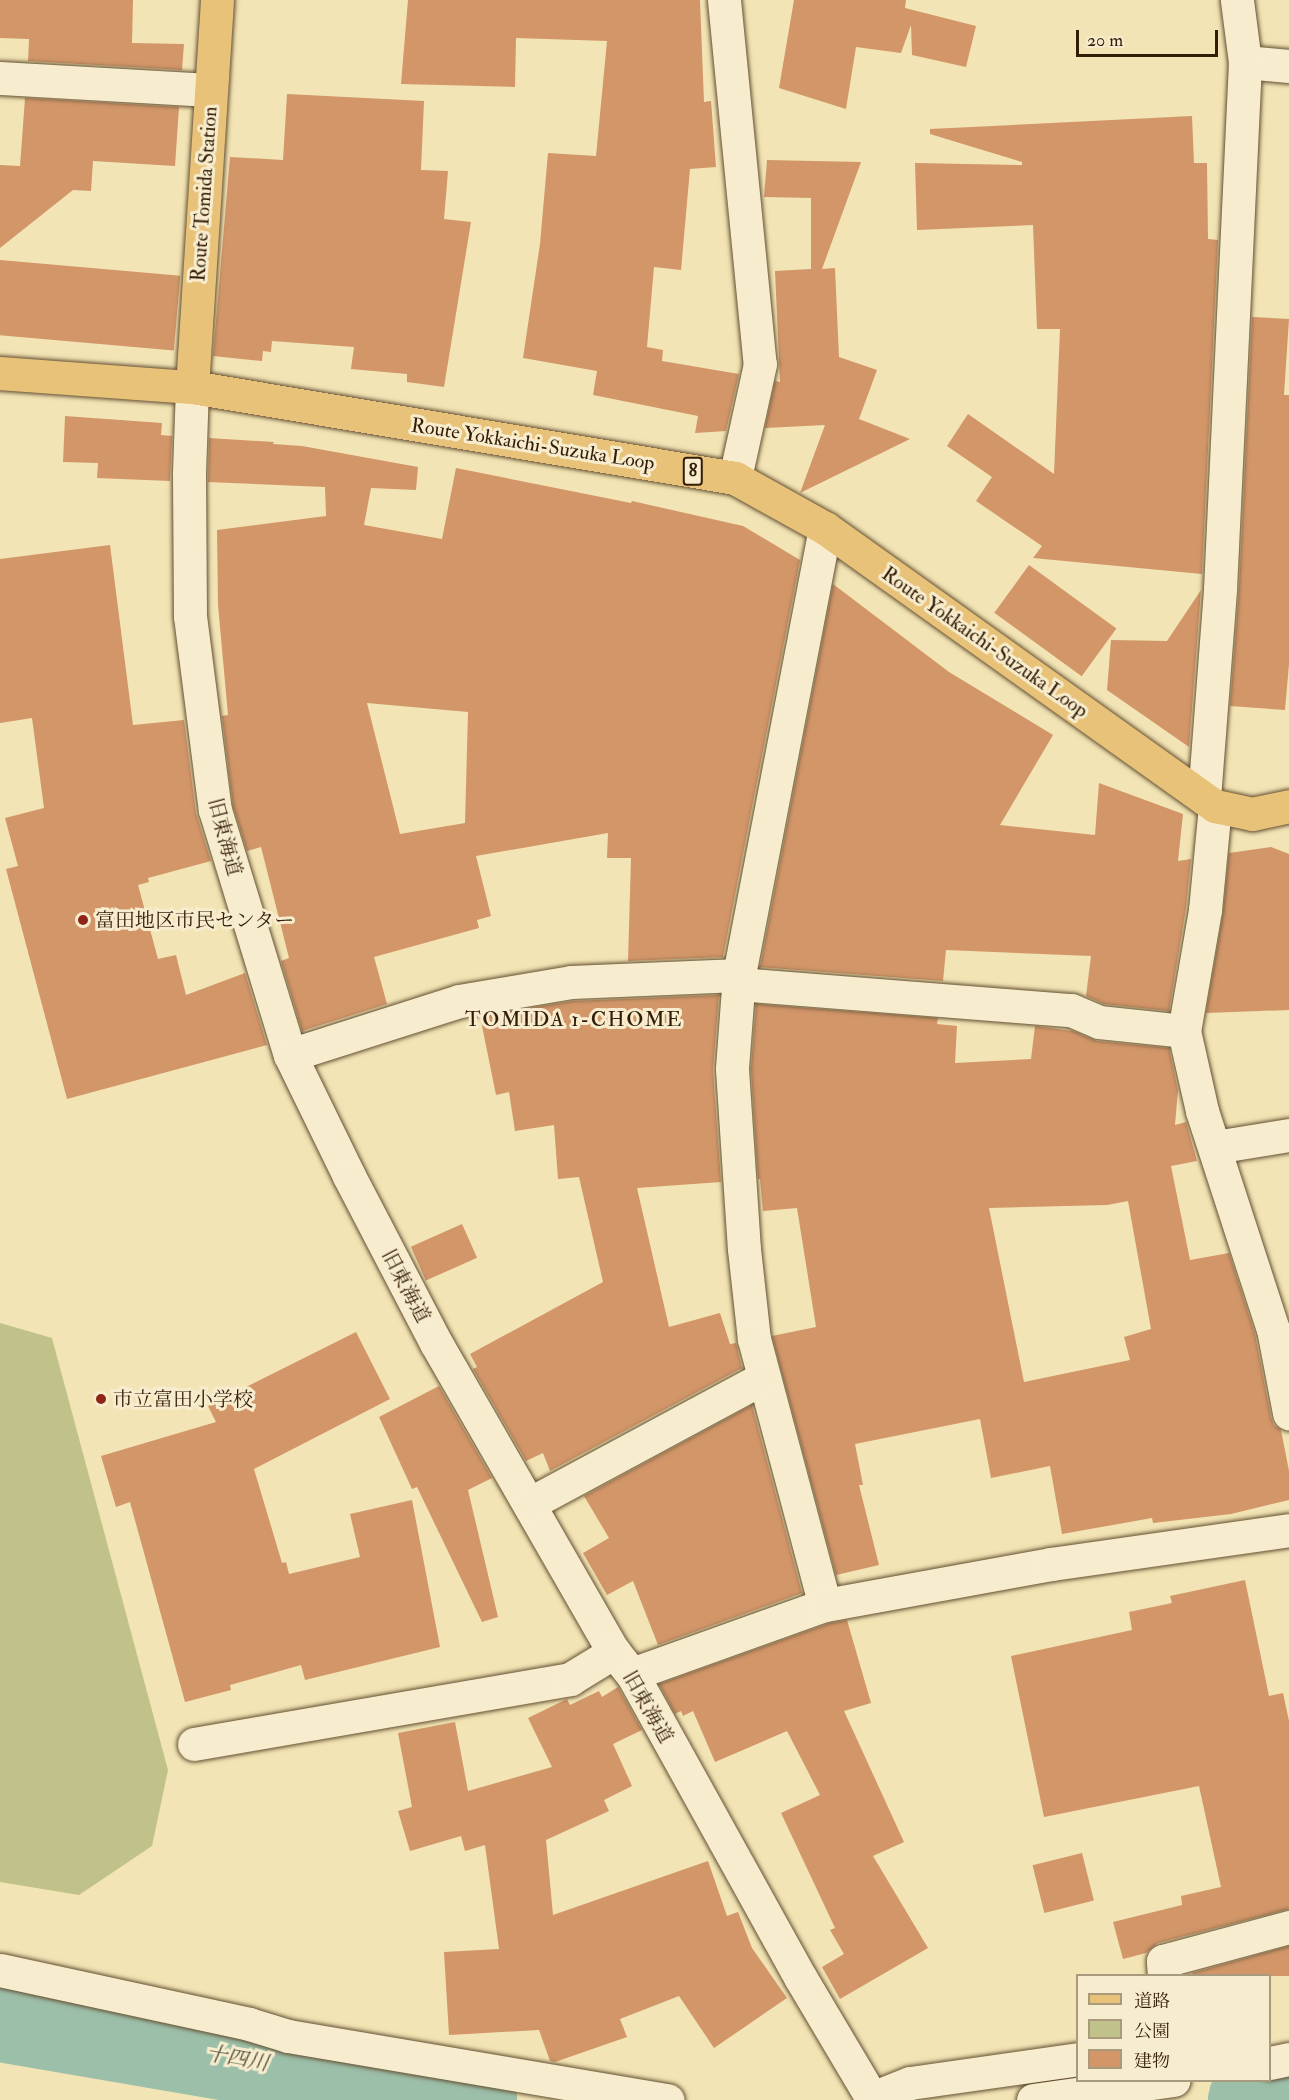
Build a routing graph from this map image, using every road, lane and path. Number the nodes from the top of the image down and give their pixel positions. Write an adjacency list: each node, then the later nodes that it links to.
1 (217, 0): 7 (main road, Route Tomida Station)
2 (724, 0): 10 (street)
3 (1237, 0): 4 (street)
4 (1245, 62): 5 (street); 12 (street)
5 (1289, 66)
6 (0, 78): 7 (street)
7 (211, 90): 9 (main road, Route Tomida Station)
8 (0, 373): 9 (main road, Route Yokkaichi-Suzuka Loop / 8)
9 (192, 387): 10 (main road, Route Yokkaichi-Suzuka Loop / 8); 16 (street, 旧東海道)
10 (735, 478): 11 (main road, Route Yokkaichi-Suzuka Loop / 8)
11 (825, 528): 12 (main road, Route Yokkaichi-Suzuka Loop / 8); 14 (street)
12 (1210, 802): 13 (main road, Route Yokkaichi-Suzuka Loop / 8); 15 (street)
13 (1289, 806)
14 (738, 980): 15 (street); 16 (street); 20 (street)
15 (1184, 1031): 18 (street)
16 (290, 1055): 22 (street, 旧東海道)
17 (1289, 1136): 18 (street)
18 (1215, 1147): 19 (street)
19 (1281, 1328): 21 (street)
20 (763, 1377): 22 (street); 24 (street)
21 (1289, 1413)
22 (529, 1504): 25 (street, 旧東海道)
23 (1289, 1530): 24 (street)
24 (825, 1605): 25 (street)
25 (623, 1663): 26 (street); 34 (street, 旧東海道)
26 (194, 1744)
27 (1289, 1928): 29 (street)
28 (0, 1970): 35 (street)
29 (1164, 1974)
30 (1076, 2059): 34 (street)
31 (1289, 2059): 32 (street)
32 (1271, 2063)
33 (1160, 2082): 36 (street)
34 (872, 2099)
35 (668, 2100)
36 (1032, 2100)

